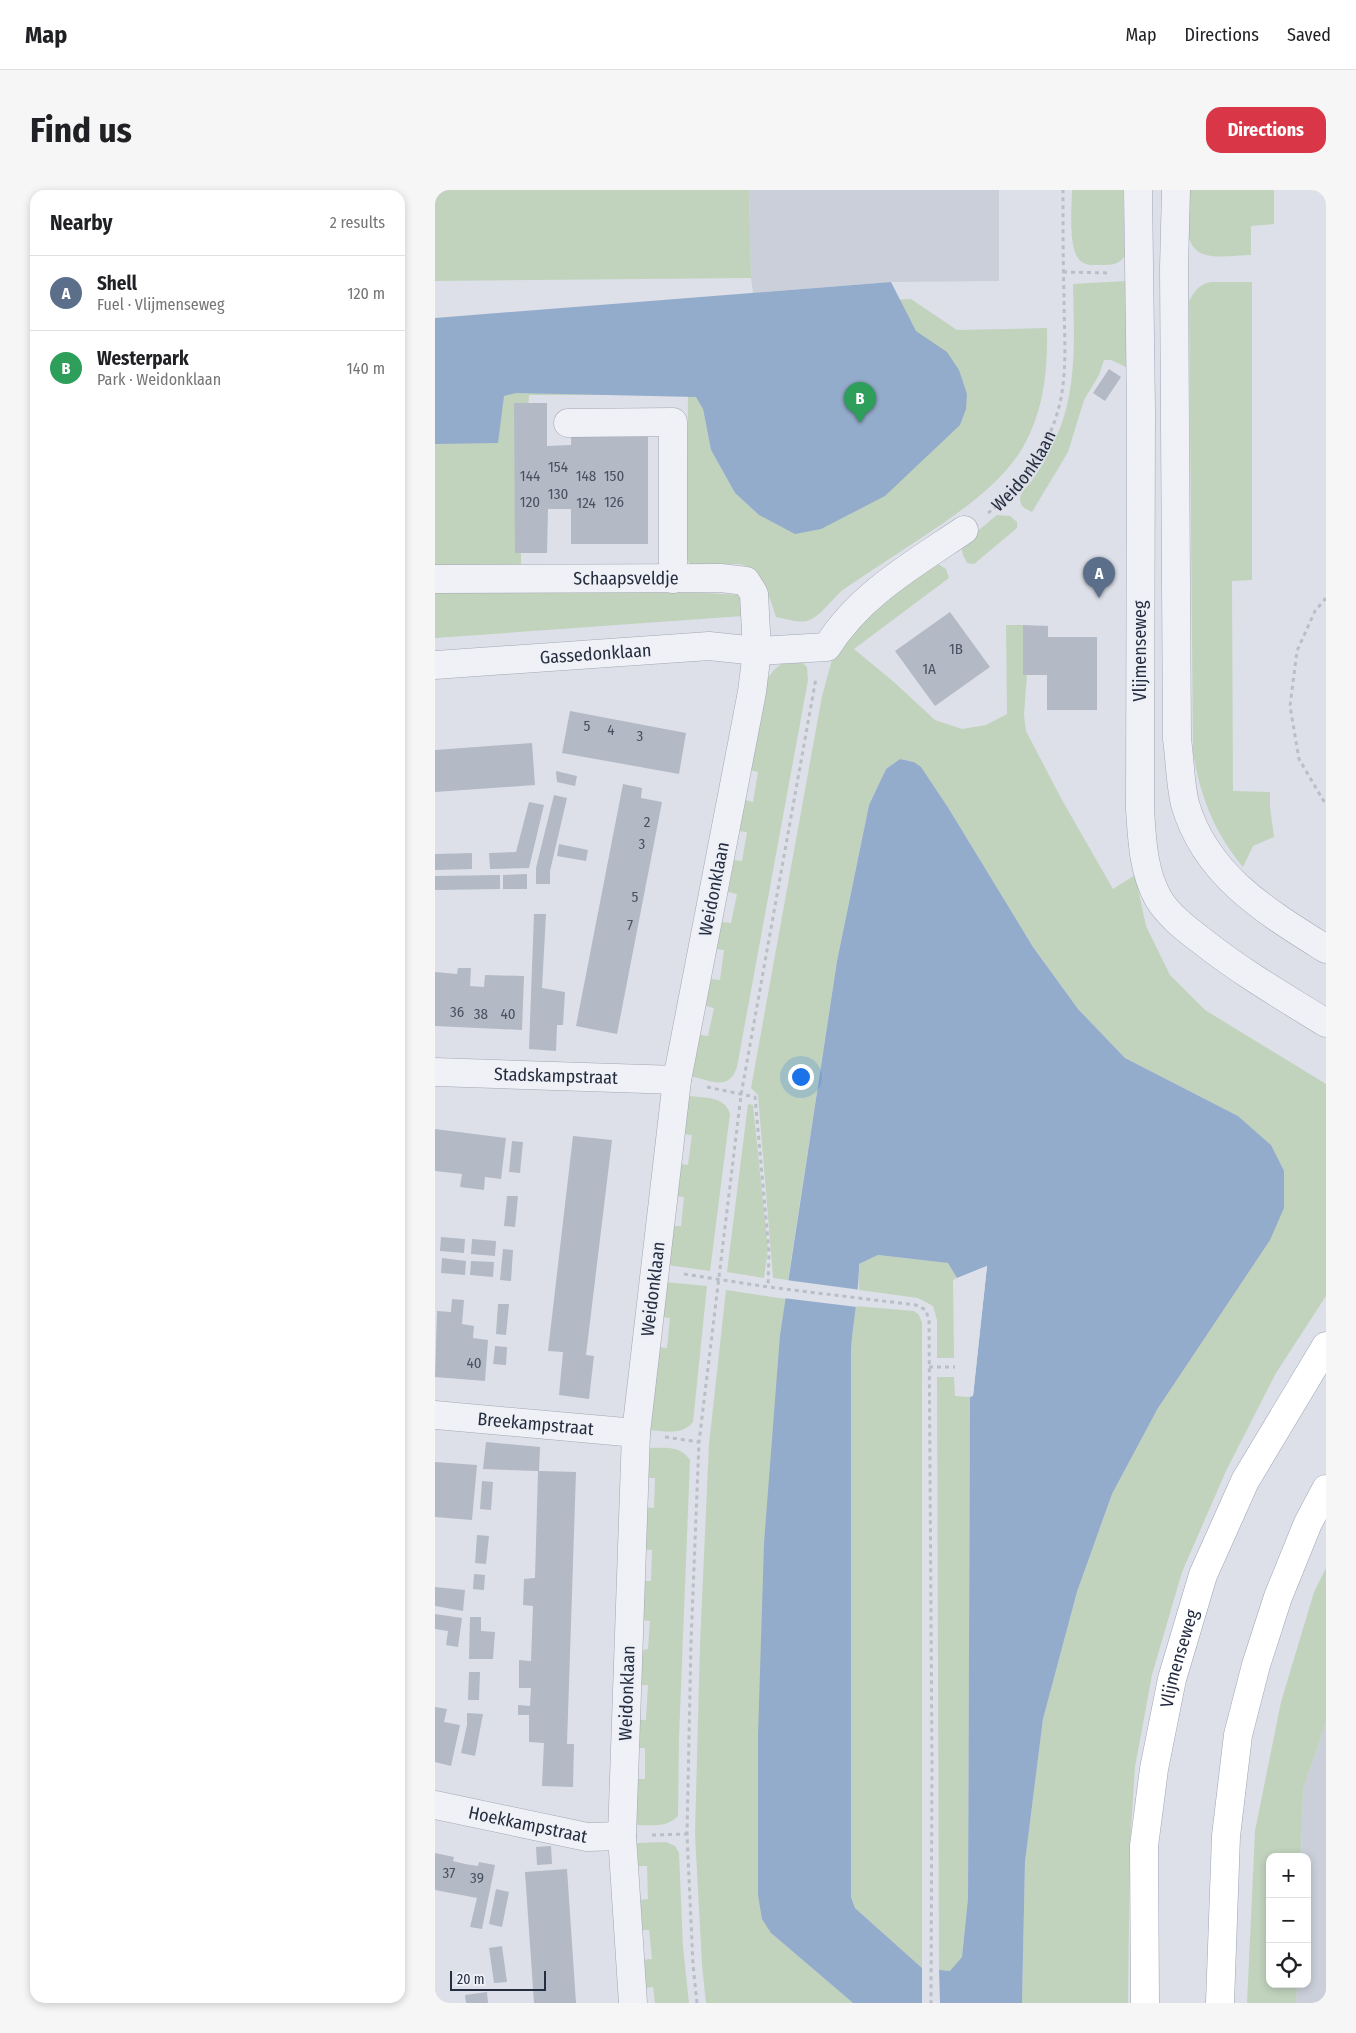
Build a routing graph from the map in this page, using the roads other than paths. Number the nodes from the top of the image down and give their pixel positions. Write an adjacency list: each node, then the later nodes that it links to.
1 (1138, 190): 10 (street, Vlijmenseweg)
2 (1176, 190): 9 (street, Vlijmenseweg)
3 (568, 423): 6 (street)
4 (964, 530): 7 (street)
5 (435, 579): 6 (street, Schaapsveldje)
6 (673, 579): 7 (street, Schaapsveldje)
7 (757, 651): 8 (street, Gassedonklaan); 12 (street, Weidonklaan)
8 (435, 665)
9 (1326, 949)
10 (1326, 1023)
11 (435, 1072): 12 (street, Stadskampstraat)
12 (677, 1080): 15 (street, Weidonklaan)
13 (1326, 1346): 20 (main road, Vlijmenseweg)
14 (435, 1415): 15 (street, Breekampstraat)
15 (636, 1434): 18 (street, Weidonklaan)
16 (1326, 1489): 21 (main road)
17 (435, 1805): 18 (street, Hoekkampstraat)
18 (622, 1836): 19 (street, Weidonklaan)
19 (633, 2003)
20 (1145, 2003)
21 (1220, 2003)

